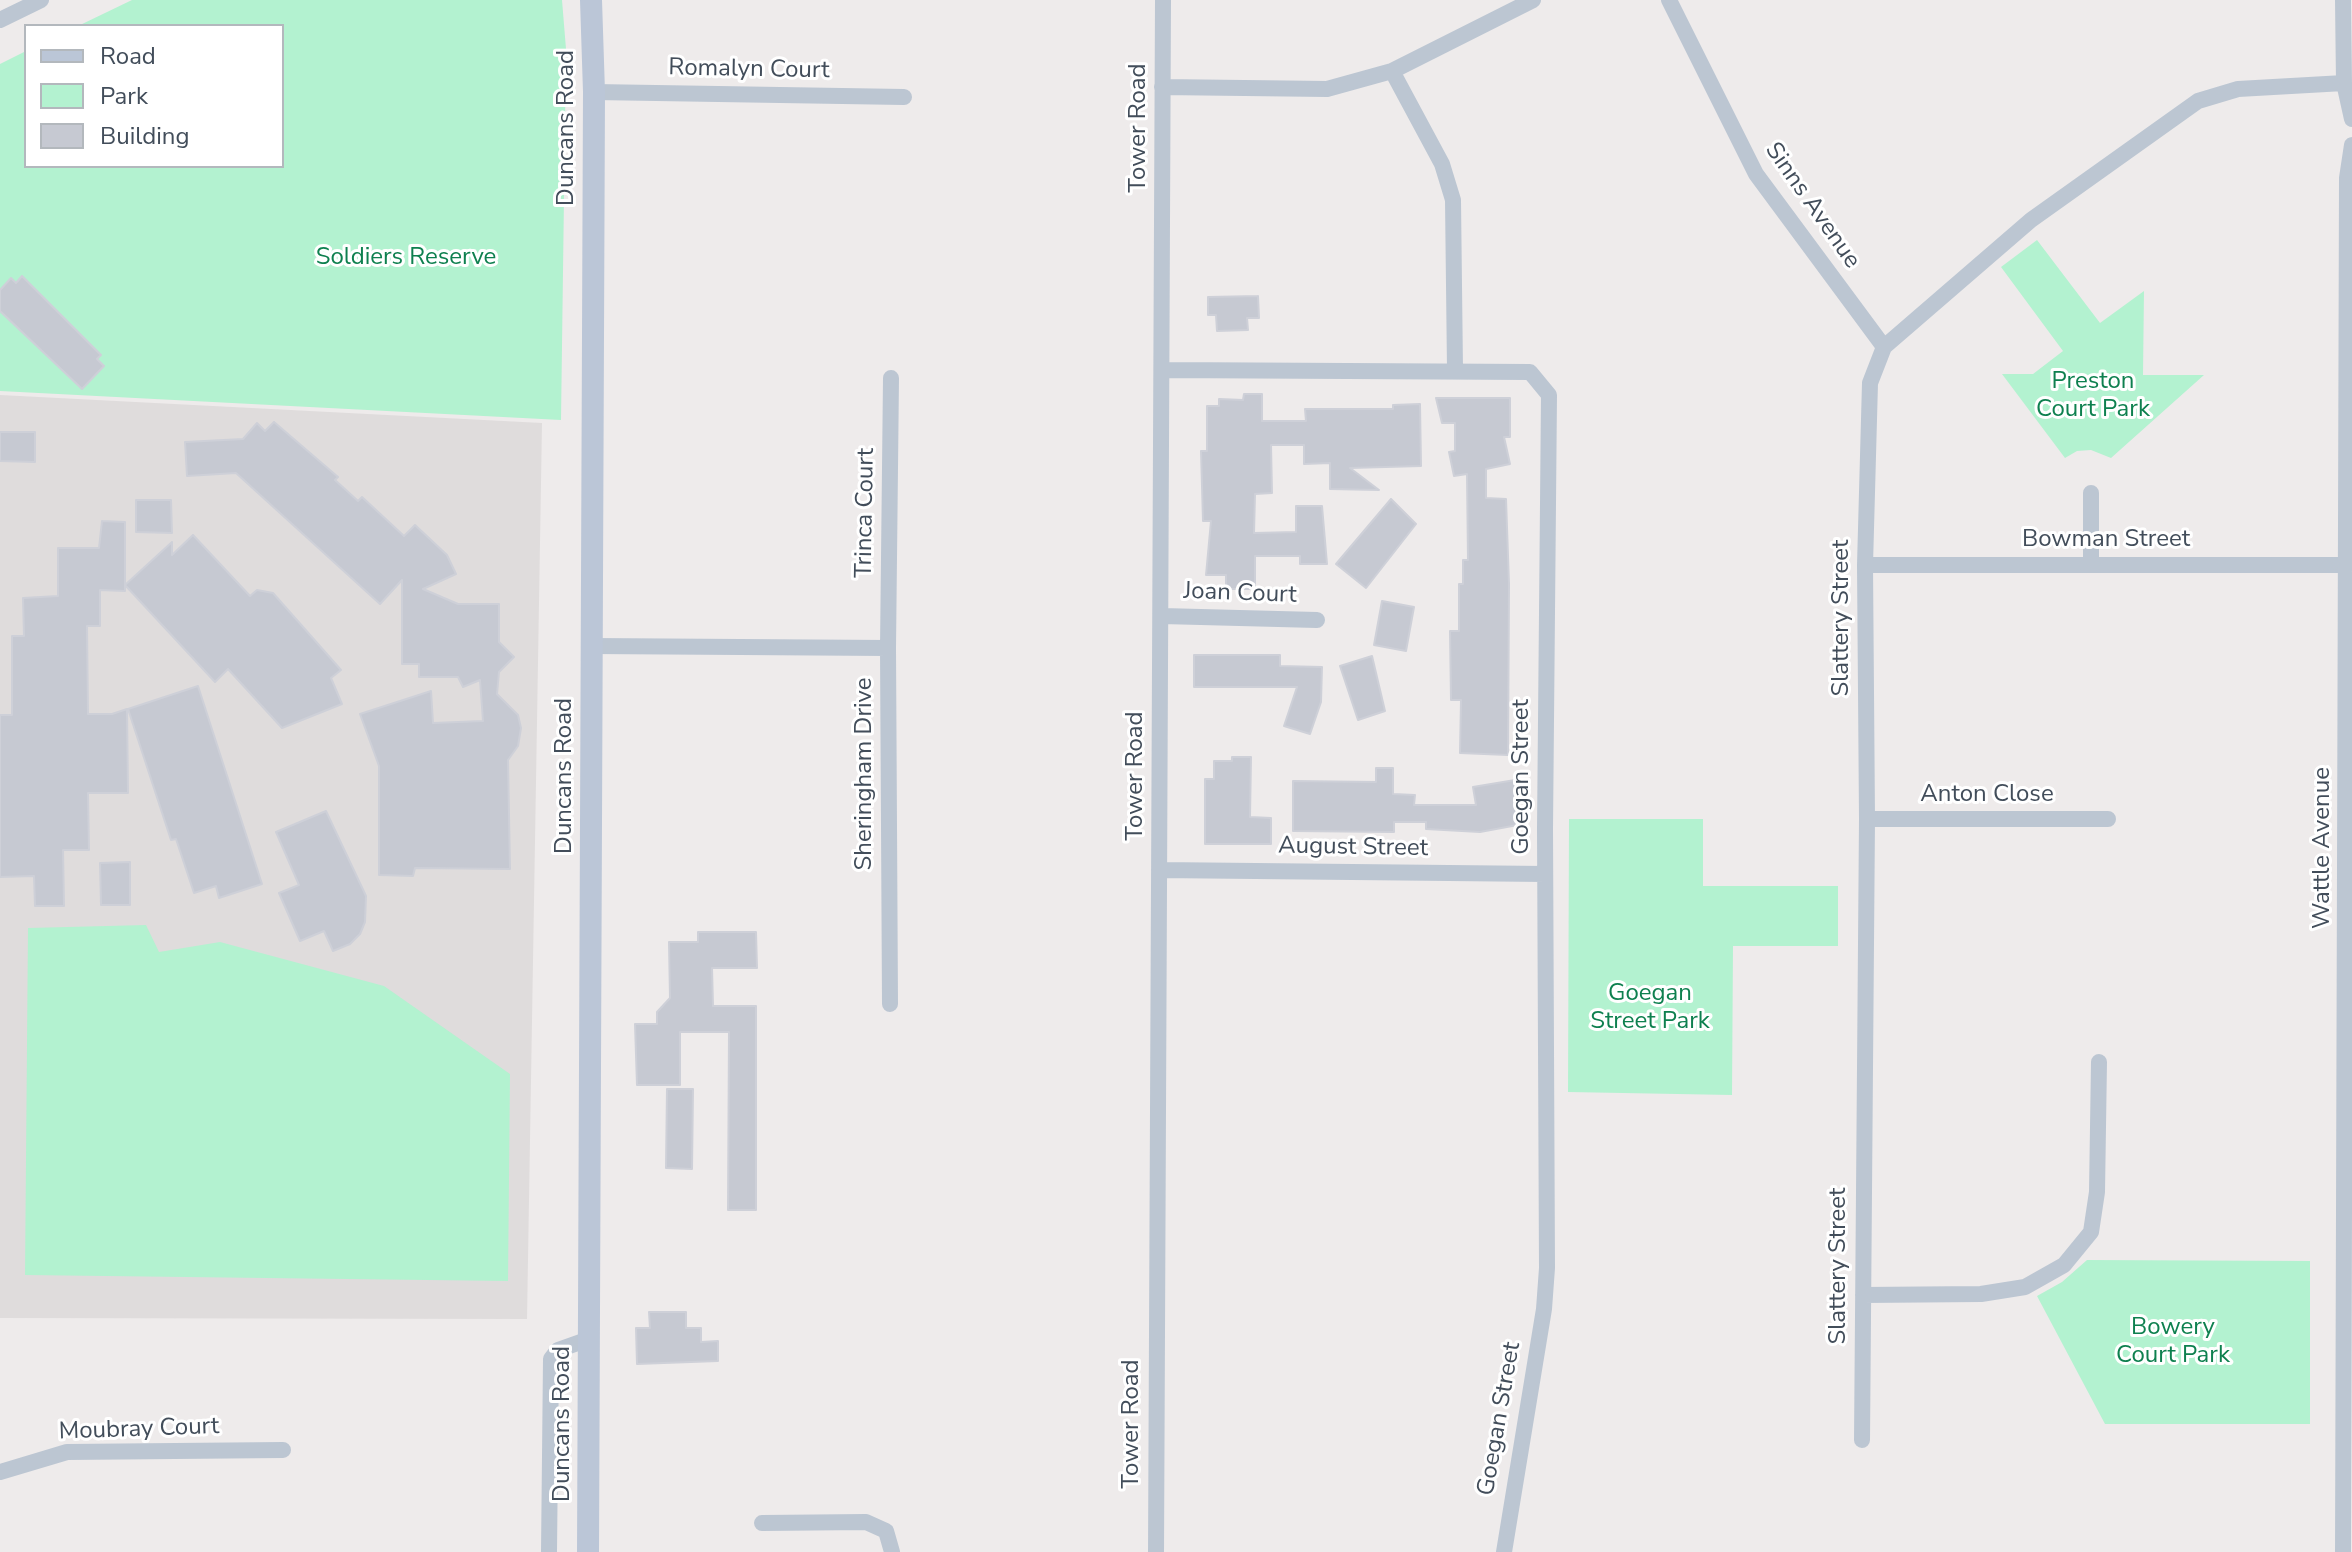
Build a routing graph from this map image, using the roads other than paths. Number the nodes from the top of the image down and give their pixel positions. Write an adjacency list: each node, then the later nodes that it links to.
1 (41, 0): 7 (street)
2 (591, 0): 11 (main road, Duncans Road)
3 (1163, 0): 10 (street, Tower Road)
4 (1533, 0): 8 (street)
5 (1669, 0): 15 (street, Sinns Avenue)
6 (2343, 0): 9 (street)
7 (0, 20)
8 (1392, 71): 10 (street); 17 (street)
9 (2344, 83): 13 (street); 15 (street, Slattery Street)
10 (1162, 87): 16 (street, Tower Road)
11 (594, 92): 12 (street, Romalyn Court); 26 (main road, Duncans Road)
12 (904, 97)
13 (2352, 119)
14 (2352, 145): 18 (street, Wattle Avenue)
15 (1884, 347): 22 (street, Slattery Street)
16 (1164, 370): 17 (street, Goegan Street); 24 (street, Tower Road)
17 (1455, 370): 31 (street, Goegan Street)
18 (2350, 373): 23 (street, Wattle Avenue)
19 (891, 378): 27 (street, Trinca Court)
20 (2091, 493): 21 (street)
21 (2091, 564): 22 (street, Bowman Street); 23 (street, Bowman Street)
22 (1865, 565): 28 (street, Slattery Street)
23 (2347, 565): 34 (street, Wattle Avenue)
24 (1162, 616): 25 (street, Joan Court); 30 (street, Tower Road)
25 (1317, 620)
26 (592, 646): 27 (street, Sheringham Drive); 36 (main road, Duncans Road)
27 (888, 648): 32 (street, Sheringham Drive)
28 (1867, 819): 29 (street, Anton Close); 35 (street, Slattery Street)
29 (2108, 819)
30 (1159, 870): 31 (street, August Street); 45 (street, Tower Road)
31 (1545, 874): 46 (street, Goegan Street)
32 (890, 1004)
33 (2099, 1062): 35 (street)
34 (2350, 1084): 38 (street, Wattle Avenue)
35 (1863, 1295): 37 (street, Slattery Street)
36 (589, 1339): 42 (street); 43 (main road, Duncans Road)
37 (1862, 1440)
38 (2348, 1442): 47 (street, Wattle Avenue)
39 (283, 1450): 40 (street, Moubray Court)
40 (0, 1472)
41 (762, 1523): 44 (street)
42 (549, 1552)
43 (588, 1552)
44 (892, 1552)
45 (1156, 1552)
46 (1504, 1552)
47 (2343, 1552)

